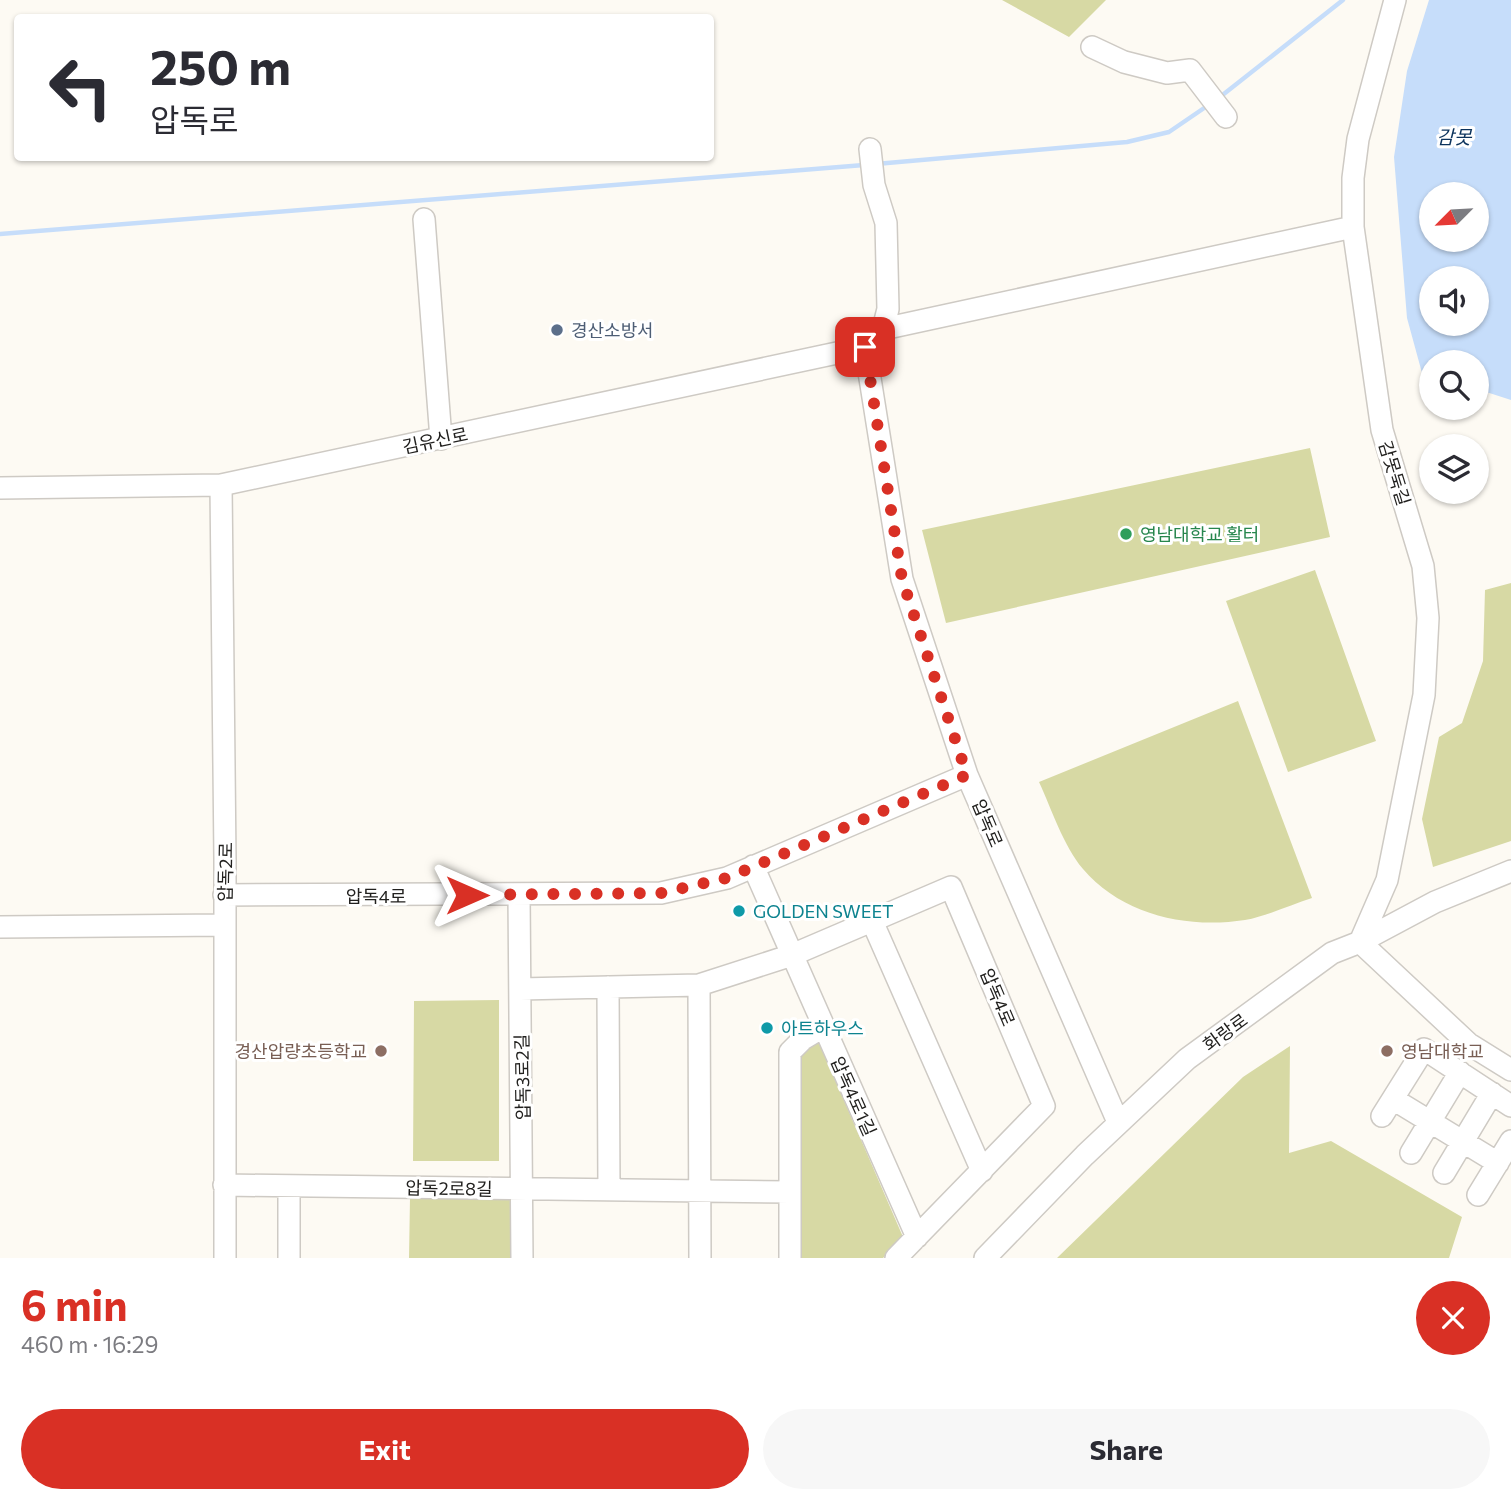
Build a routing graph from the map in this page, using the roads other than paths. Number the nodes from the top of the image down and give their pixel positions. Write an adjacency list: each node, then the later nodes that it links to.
1 (1395, 0): 6 (street, 감못둑길)
2 (1092, 47): 3 (street)
3 (1223, 115)
4 (870, 149): 7 (street)
5 (424, 219): 9 (street)
6 (1353, 227): 7 (street); 20 (street, 감못둑길)
7 (883, 329): 8 (street)
8 (865, 347): 9 (street, 김유신로); 12 (street, 압독로)
9 (441, 439): 10 (street, 김유신로)
10 (221, 485): 11 (street, 김유신로); 15 (street, 압독2로)
11 (0, 488)
12 (967, 775): 13 (street, 압독4로); 30 (street, 압독로)
13 (753, 866): 16 (street, 압독4로); 21 (street, 압독4로1길)
14 (1511, 871): 20 (street, 화랑로)
15 (224, 895): 16 (street, 압독4로); 18 (street, 압독2로)
16 (519, 895): 24 (street, 압독3로2길)
17 (872, 920): 21 (street); 36 (street); 36 (street, 압독4로)
18 (224, 925): 19 (street); 38 (street, 압독2로)
19 (0, 927)
20 (1360, 942): 26 (street); 30 (street, 화랑로)
21 (792, 955): 22 (street); 25 (street, 압독4로1길)
22 (699, 985): 23 (street); 42 (street)
23 (608, 987): 24 (street); 41 (street)
24 (520, 989): 40 (street, 압독3로2길)
25 (823, 1027): 43 (street); 45 (street, 압독4로1길)
26 (1511, 1070)
27 (1460, 1072): 28 (street); 31 (street); 31 (street)
28 (1492, 1094): 29 (street); 33 (street)
29 (1511, 1107)
30 (1118, 1122): 52 (street, 화랑로)
31 (1430, 1122): 33 (street); 34 (street)
32 (1511, 1140): 35 (street)
33 (1463, 1142): 35 (street); 37 (street)
34 (1411, 1153)
35 (1498, 1163): 44 (street)
36 (982, 1171): 45 (street)
37 (1444, 1173)
38 (224, 1185): 39 (street, 압독2로8길); 46 (street, 압독2로)
39 (289, 1186): 40 (street, 압독2로8길); 47 (street)
40 (523, 1190): 41 (street, 압독2로8길); 48 (street, 압독3로2길)
41 (609, 1190): 42 (street, 압독2로8길)
42 (699, 1191): 43 (street, 압독2로8길); 49 (street)
43 (790, 1192): 50 (street)
44 (1478, 1195)
45 (917, 1237): 51 (street)
46 (225, 1258)
47 (289, 1258)
48 (522, 1258)
49 (701, 1258)
50 (790, 1258)
51 (896, 1258)
52 (985, 1258)

